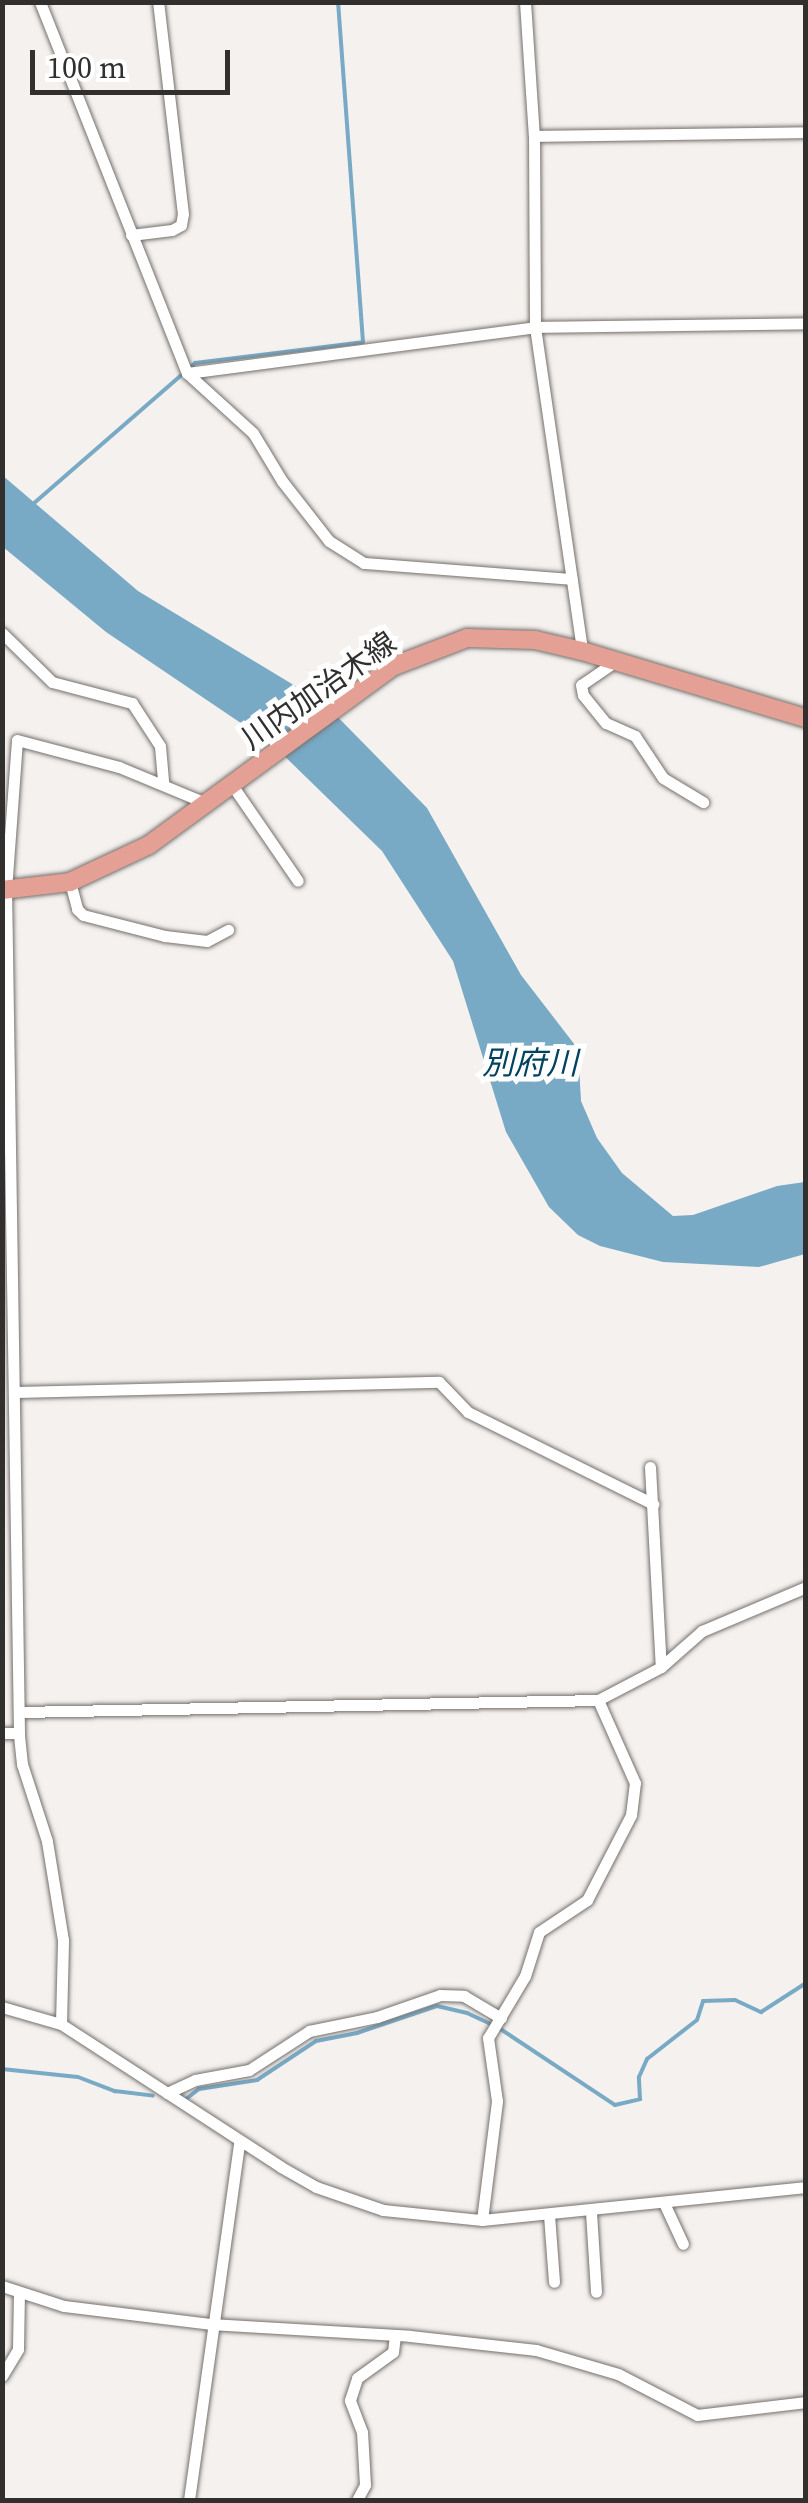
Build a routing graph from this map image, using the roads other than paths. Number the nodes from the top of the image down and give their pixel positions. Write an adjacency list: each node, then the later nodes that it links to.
1 (40, 2): 6 (street)
2 (158, 2): 6 (street)
3 (525, 2): 5 (street)
4 (806, 132): 5 (street)
5 (534, 136): 8 (street)
6 (131, 235): 9 (street)
7 (806, 323): 8 (street)
8 (536, 327): 9 (street); 10 (street)
9 (187, 373): 10 (street)
10 (571, 579): 12 (street)
11 (2, 632): 15 (street)
12 (582, 651): 13 (main road, 川内加治木線); 16 (main road, 川内加治木線)
13 (616, 661): 14 (main road, 川内加治木線); 17 (street)
14 (806, 718)
15 (163, 784): 18 (street); 21 (street)
16 (232, 785): 18 (main road, 川内加治木線); 19 (street)
17 (702, 802)
18 (206, 803): 20 (main road, 川内加治木線)
19 (298, 881)
20 (70, 882): 21 (main road, 川内加治木線); 22 (street)
21 (4, 890): 23 (street)
22 (228, 930)
23 (7, 1116): 24 (street)
24 (9, 1345): 25 (street)
25 (16, 1392): 27 (street); 31 (street)
26 (650, 1466): 27 (street)
27 (653, 1504): 29 (street)
28 (806, 1587): 29 (street)
29 (660, 1667): 30 (street)
30 (598, 1700): 31 (street); 35 (street)
31 (21, 1712): 33 (street)
32 (2, 1732): 33 (street)
33 (19, 1733): 36 (street)
34 (2, 2006): 36 (street)
35 (499, 2020): 37 (street); 43 (street)
36 (61, 2024): 37 (street)
37 (167, 2093): 38 (street)
38 (239, 2142): 43 (street); 49 (street)
39 (806, 2187): 40 (street)
40 (664, 2203): 41 (street); 44 (street)
41 (592, 2212): 42 (street); 47 (street)
42 (549, 2215): 43 (street); 45 (street)
43 (482, 2220)
44 (683, 2244)
45 (554, 2282)
46 (2, 2286): 48 (street)
47 (596, 2292)
48 (18, 2294): 49 (street); 51 (street)
49 (210, 2324): 50 (street); 53 (street)
50 (394, 2336): 52 (street); 54 (street)
51 (2, 2376)
52 (806, 2402)
53 (189, 2500)
54 (357, 2500)

